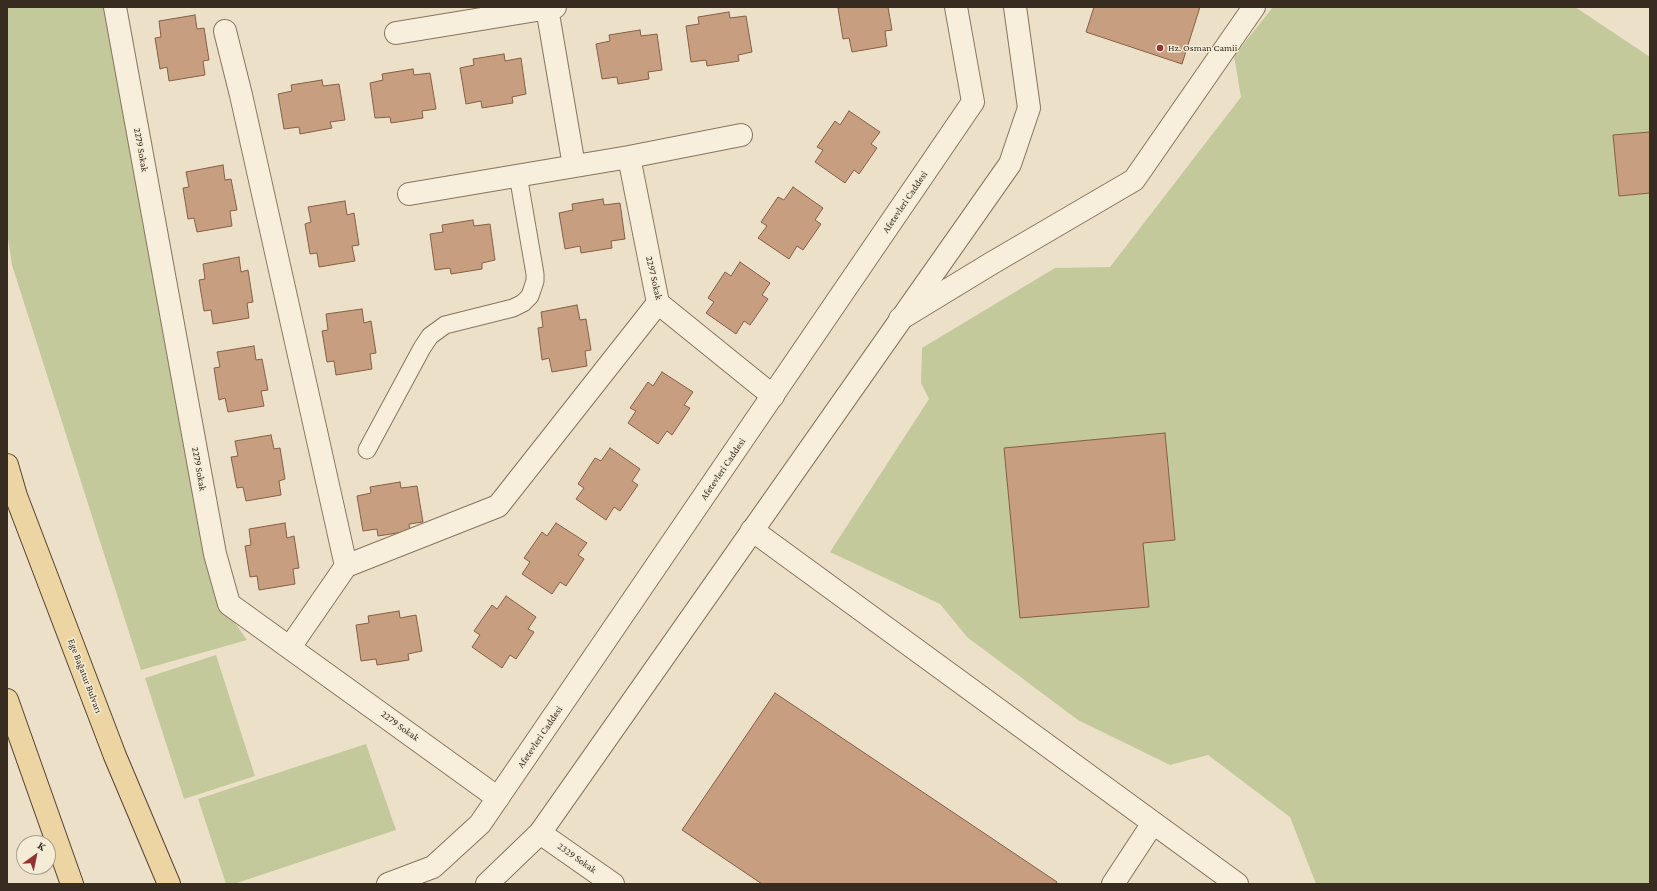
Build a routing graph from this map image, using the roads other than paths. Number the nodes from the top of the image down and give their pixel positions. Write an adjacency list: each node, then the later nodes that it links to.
1 (115, 7): 20 (street, 2279 Sokak)
2 (956, 7): 15 (street, Afetevleri Caddesi)
3 (1015, 7): 14 (street)
4 (1254, 7): 14 (street)
5 (551, 8): 7 (street); 10 (street)
6 (225, 31): 19 (street)
7 (396, 33)
8 (740, 135): 9 (street)
9 (629, 157): 10 (street); 13 (street, 2297 Sokak)
10 (574, 166): 11 (street)
11 (518, 175): 12 (street); 16 (lane)
12 (409, 194)
13 (658, 303): 15 (street, 2297 Sokak); 19 (street)
14 (900, 319): 18 (street)
15 (773, 396): 22 (street, Afetevleri Caddesi)
16 (366, 450)
17 (7, 465): 26 (main road, Ege Bağatur Bulvarı)
18 (752, 530): 23 (street); 24 (street)
19 (346, 566): 20 (street)
20 (290, 647): 22 (street, 2279 Sokak)
21 (7, 700): 25 (main road)
22 (498, 798): 27 (street, Afetevleri Caddesi)
23 (1153, 823): 30 (street); 31 (street)
24 (540, 833): 28 (street); 29 (street, 2329 Sokak)
25 (72, 884)
26 (169, 884)
27 (388, 884)
28 (487, 884)
29 (613, 884)
30 (1113, 884)
31 (1236, 884)

